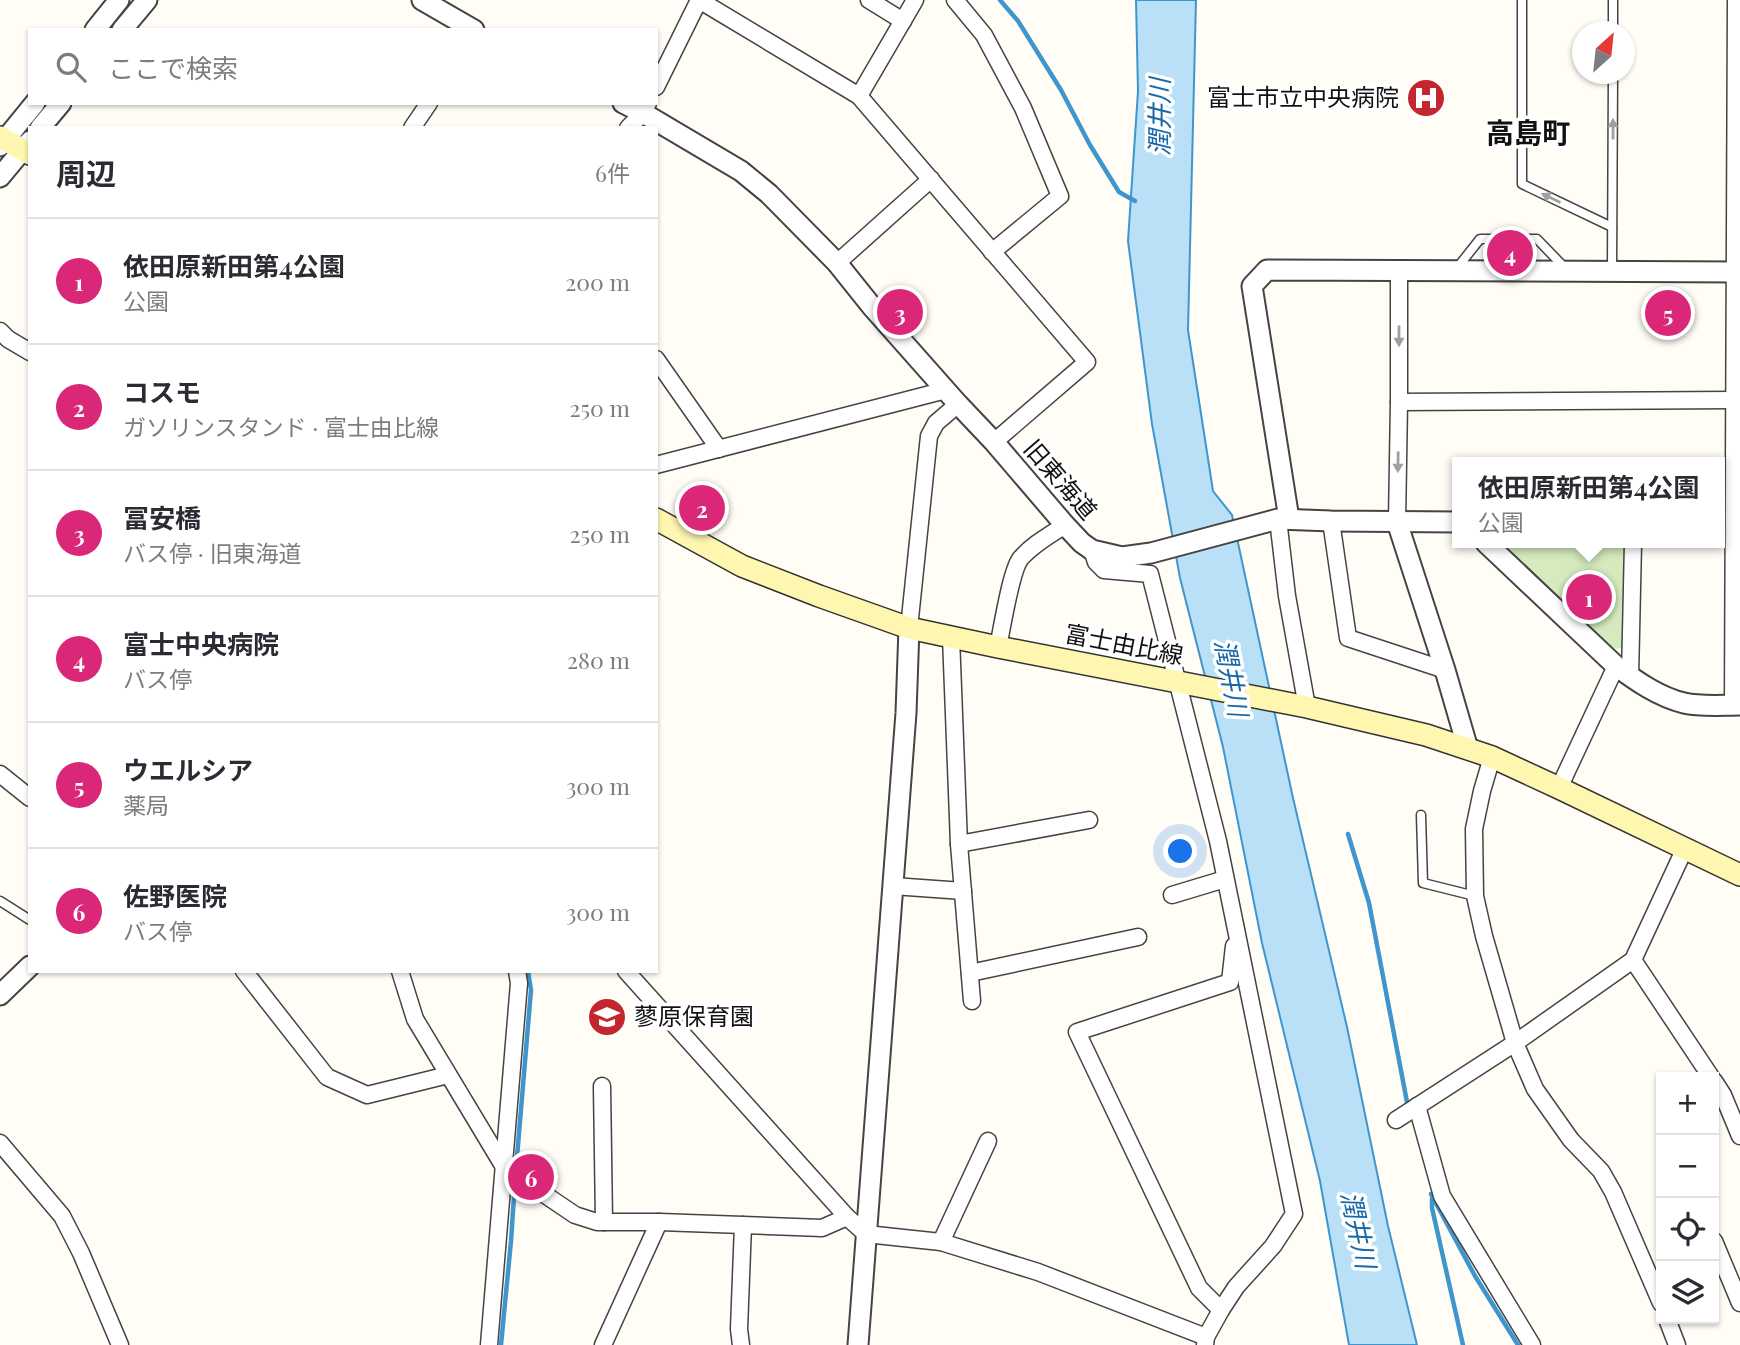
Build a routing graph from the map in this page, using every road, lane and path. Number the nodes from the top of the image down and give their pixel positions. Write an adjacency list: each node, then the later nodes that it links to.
1 (119, 0): 13 (street)
2 (147, 0): 14 (street)
3 (422, 0): 15 (street)
4 (699, 0): 16 (street); 18 (street)
5 (869, 0): 11 (street)
6 (915, 0): 11 (street)
7 (955, 0): 30 (street)
8 (1522, 0): 29 (lane, one-way to 8)
9 (1613, 0): 12 (lane)
10 (1737, 0): 36 (street)
11 (903, 21): 18 (street)
12 (1613, 21)
13 (97, 28)
14 (124, 28)
15 (471, 28)
16 (658, 83)
17 (1613, 84): 29 (lane, one-way to 17)
18 (859, 96): 28 (street)
19 (34, 105): 26 (street)
20 (59, 105): 23 (street)
21 (428, 105): 24 (street)
22 (646, 108): 25 (street); 31 (street, 旧東海道)
23 (42, 126)
24 (413, 126)
25 (630, 126)
26 (14, 145): 27 (street)
27 (0, 177)
28 (931, 179): 30 (street); 31 (street)
29 (1612, 227): 35 (lane)
30 (992, 252): 43 (street)
31 (837, 263): 40 (street, 旧東海道)
32 (1455, 270): 33 (street); 33 (lane); 34 (street)
33 (1567, 270): 35 (street)
34 (1399, 271): 42 (street, one-way to 42); 46 (street)
35 (1612, 271): 36 (street)
36 (1738, 272): 41 (street)
37 (0, 331): 38 (street)
38 (28, 351)
39 (658, 362): 44 (street)
40 (952, 397): 43 (street, 旧東海道); 44 (street); 56 (street)
41 (1735, 400): 42 (street); 48 (street)
42 (1399, 402): 50 (street, one-way to 50)
43 (995, 442): 52 (street, 旧東海道)
44 (719, 449): 45 (street)
45 (658, 464)
46 (1284, 519): 49 (street, 旧東海道); 55 (street, 旧東海道); 63 (street)
47 (658, 520): 56 (main road, 富士由比線)
48 (1728, 520): 62 (street)
49 (1331, 521): 50 (street, 旧東海道); 59 (street)
50 (1397, 522): 51 (street, 旧東海道); 59 (street)
51 (1452, 522)
52 (1065, 525): 55 (street, 旧東海道); 58 (street)
53 (1491, 548): 60 (street)
54 (1633, 548): 60 (street)
55 (1093, 550): 61 (street)
56 (909, 628): 57 (main road, 富士由比線); 75 (street)
57 (951, 637): 58 (main road, 富士由比線); 71 (street)
58 (998, 648): 61 (main road, 富士由比線)
59 (1445, 670): 64 (street)
60 (1623, 671): 62 (street); 67 (street)
61 (1183, 683): 63 (main road, 富士由比線); 74 (street)
62 (1737, 705)
63 (1303, 706): 64 (main road, 富士由比線)
64 (1468, 749): 65 (main road, 富士由比線)
65 (1492, 757): 67 (main road, 富士由比線); 78 (street)
66 (0, 774): 68 (street)
67 (1559, 788): 72 (main road, 富士由比線)
68 (28, 796)
69 (1421, 815): 78 (lane)
70 (1090, 820): 71 (street)
71 (959, 844): 76 (street)
72 (1685, 848): 73 (main road, 富士由比線); 83 (street)
73 (1740, 875)
74 (1225, 879): 77 (street); 82 (street)
75 (893, 886): 76 (street); 107 (street)
76 (963, 891): 89 (street)
77 (1172, 895)
78 (1475, 896): 92 (street)
79 (0, 901): 80 (lane)
80 (28, 919)
81 (1138, 936): 89 (street)
82 (1238, 942): 112 (street); 112 (street)
83 (1633, 960): 92 (street); 93 (street)
84 (28, 968): 90 (street)
85 (246, 973): 94 (street)
86 (401, 973): 94 (street)
87 (517, 973): 102 (street)
88 (628, 973): 103 (street)
89 (970, 973): 91 (street)
90 (0, 995)
91 (972, 1001)
92 (1515, 1043): 97 (street); 110 (street)
93 (1707, 1072)
94 (448, 1074): 102 (street)
95 (602, 1086): 104 (street)
96 (1719, 1089): 99 (street)
97 (1417, 1106): 98 (street); 120 (street)
98 (1396, 1120)
99 (1740, 1136)
100 (988, 1141): 108 (street)
101 (0, 1143): 115 (street)
102 (504, 1167): 104 (street); 116 (street)
103 (847, 1217): 106 (street); 107 (street)
104 (604, 1222): 105 (street)
105 (659, 1222): 106 (street); 117 (street)
106 (743, 1225): 118 (street)
107 (866, 1234): 108 (street); 119 (street)
108 (941, 1242): 114 (street)
109 (1719, 1253): 111 (street)
110 (1656, 1292)
111 (1740, 1303)
112 (1221, 1310): 114 (street)
113 (1669, 1324): 121 (street)
114 (1205, 1341)
115 (120, 1345)
116 (489, 1345)
117 (603, 1345)
118 (741, 1345)
119 (858, 1345)
120 (1532, 1345)
121 (1677, 1345)

